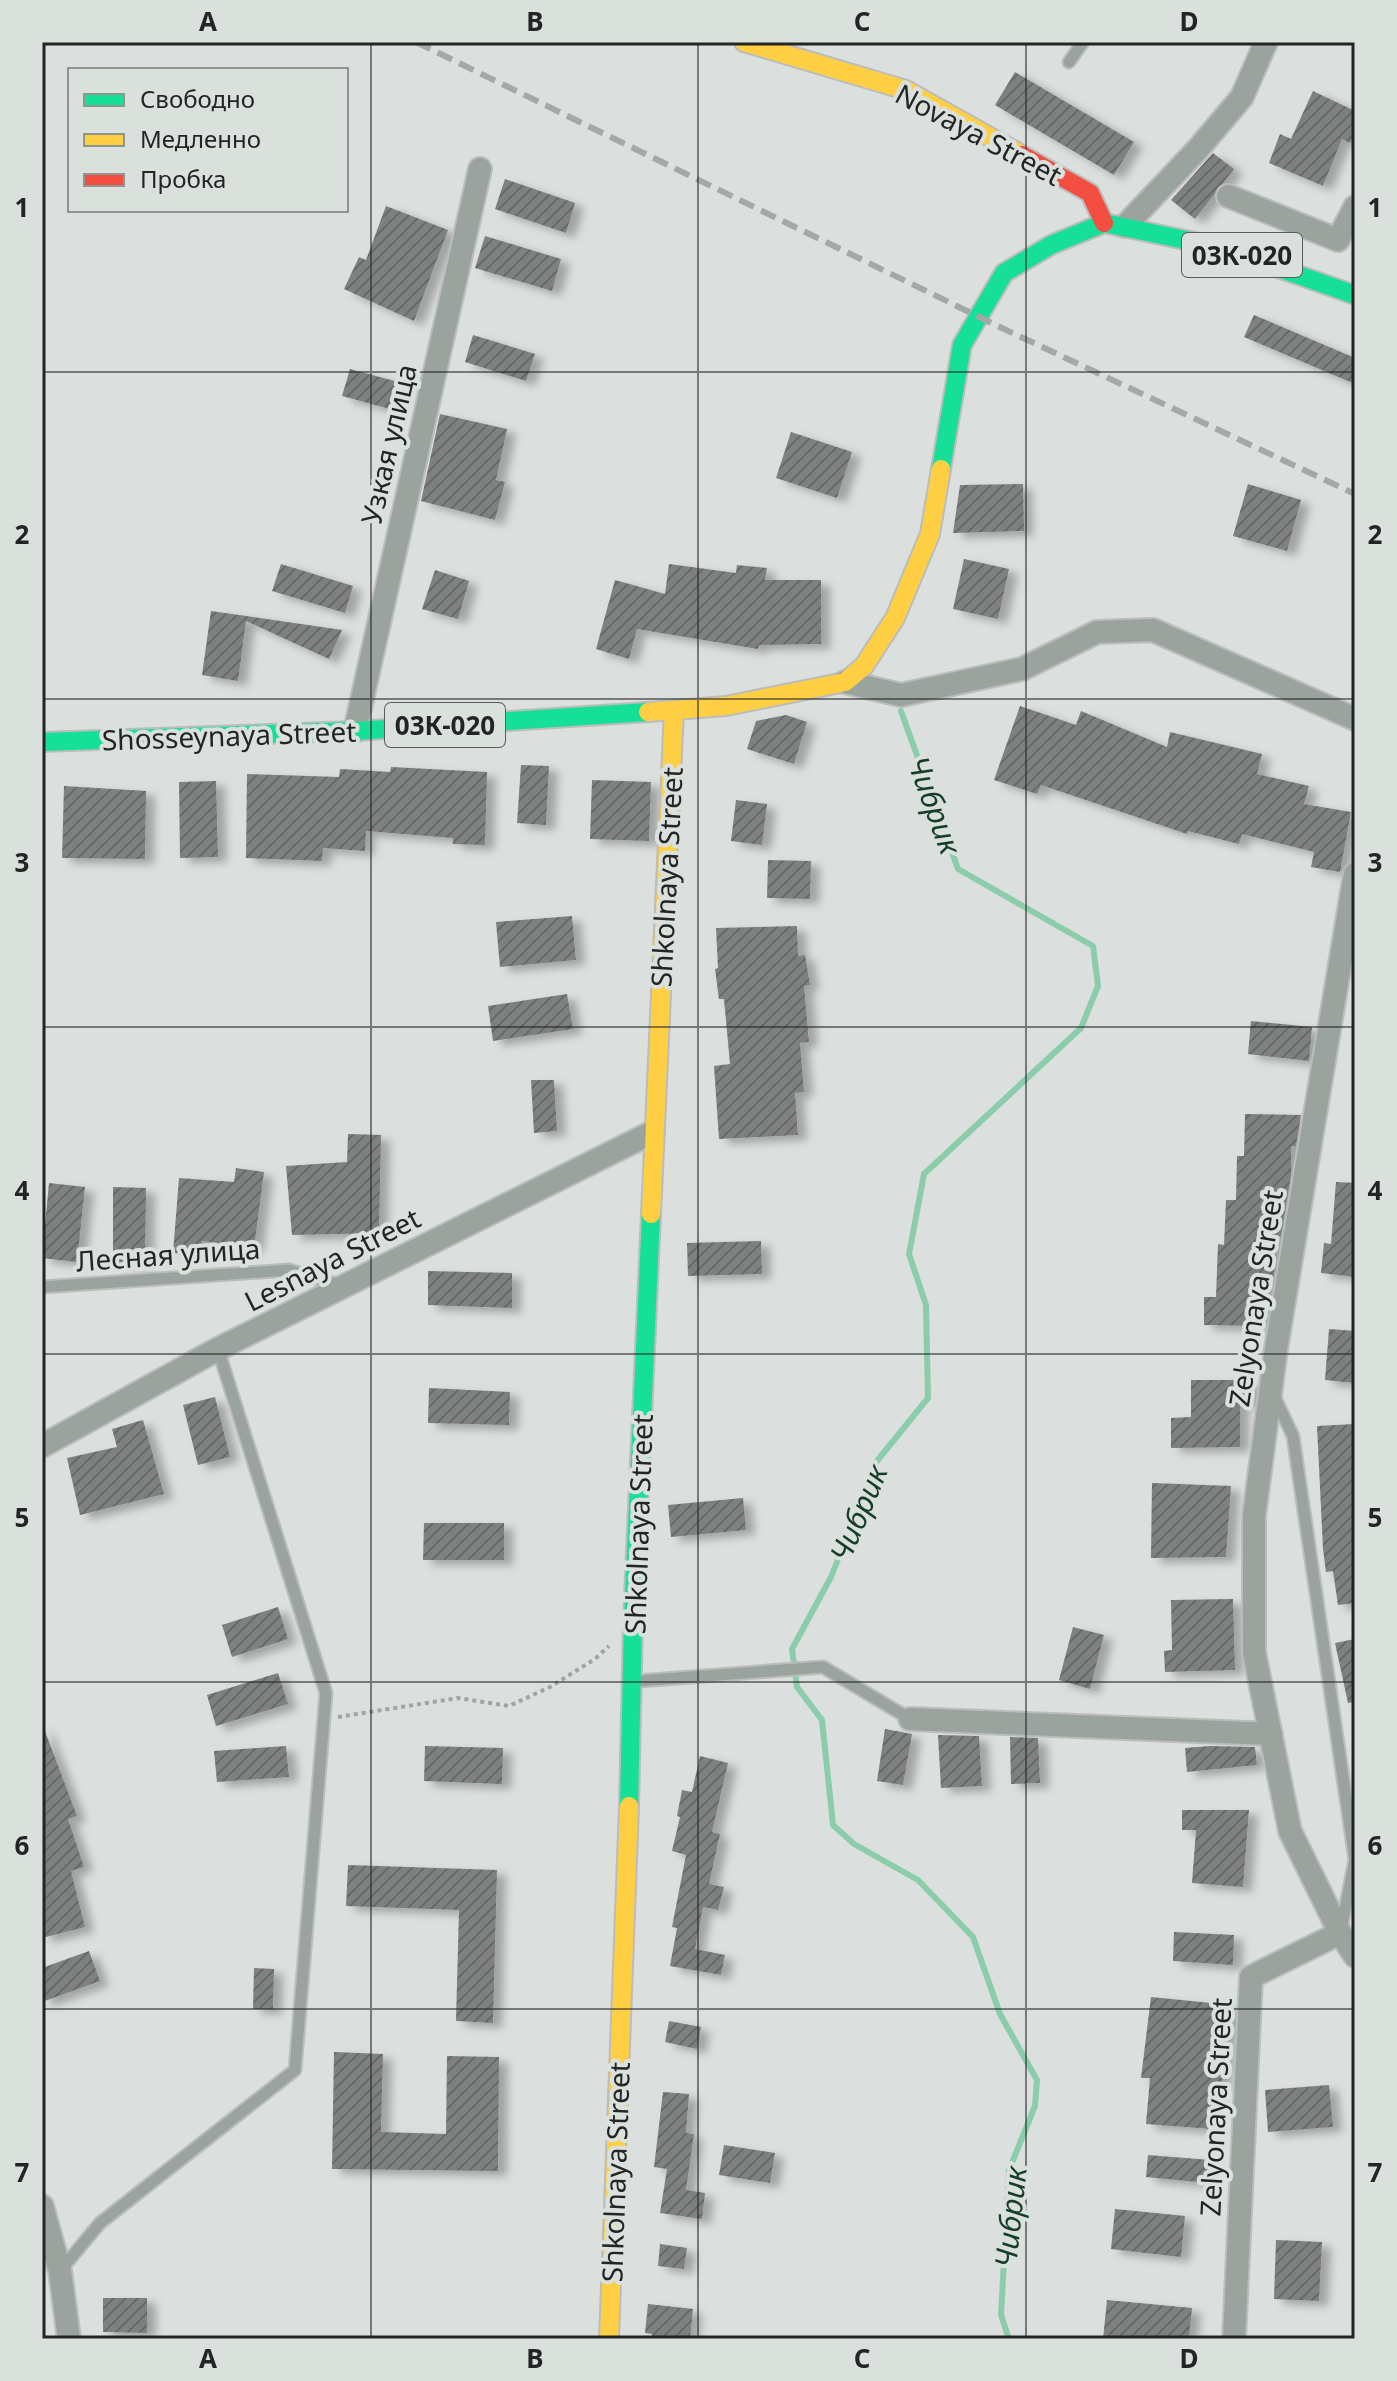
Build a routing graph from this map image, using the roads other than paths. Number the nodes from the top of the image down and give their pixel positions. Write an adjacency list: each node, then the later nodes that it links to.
1 (1083, 42): 4 (lane)
2 (1266, 42): 8 (street)
3 (754, 44): 8 (street, Novaya Street)
4 (1069, 62)
5 (480, 169): 13 (street, Узкая улица)
6 (1228, 196): 7 (street)
7 (1355, 207)
8 (1115, 225): 9 (street, 03К-020); 10 (street)
9 (1355, 295)
10 (845, 682): 11 (street, Shosseynaya Street / 03К-020); 12 (street)
11 (674, 710): 13 (street, Shosseynaya Street / 03К-020); 16 (street, Shkolnaya Street)
12 (1355, 719)
13 (355, 731): 14 (street, Shosseynaya Street / 03К-020)
14 (42, 742)
15 (1355, 874): 20 (street, Zelyonaya Street)
16 (653, 1132): 18 (street, Lesnaya Street); 22 (street, Shkolnaya Street)
17 (42, 1287): 18 (lane, Лесная улица)
18 (344, 1287): 19 (street, Lesnaya Street)
19 (218, 1349): 21 (street, Lesnaya Street); 28 (lane)
20 (1271, 1390): 24 (street, Zelyonaya Street); 25 (lane)
21 (42, 1446)
22 (634, 1681): 23 (lane); 30 (street, Shkolnaya Street)
23 (910, 1719): 24 (street)
24 (1271, 1734): 25 (street, Zelyonaya Street)
25 (1340, 1933): 26 (street, Zelyonaya Street); 31 (street, Zelyonaya Street)
26 (1355, 1956)
27 (42, 2206): 28 (street)
28 (51, 2271): 29 (street)
29 (69, 2339)
30 (609, 2339)
31 (1234, 2339)

